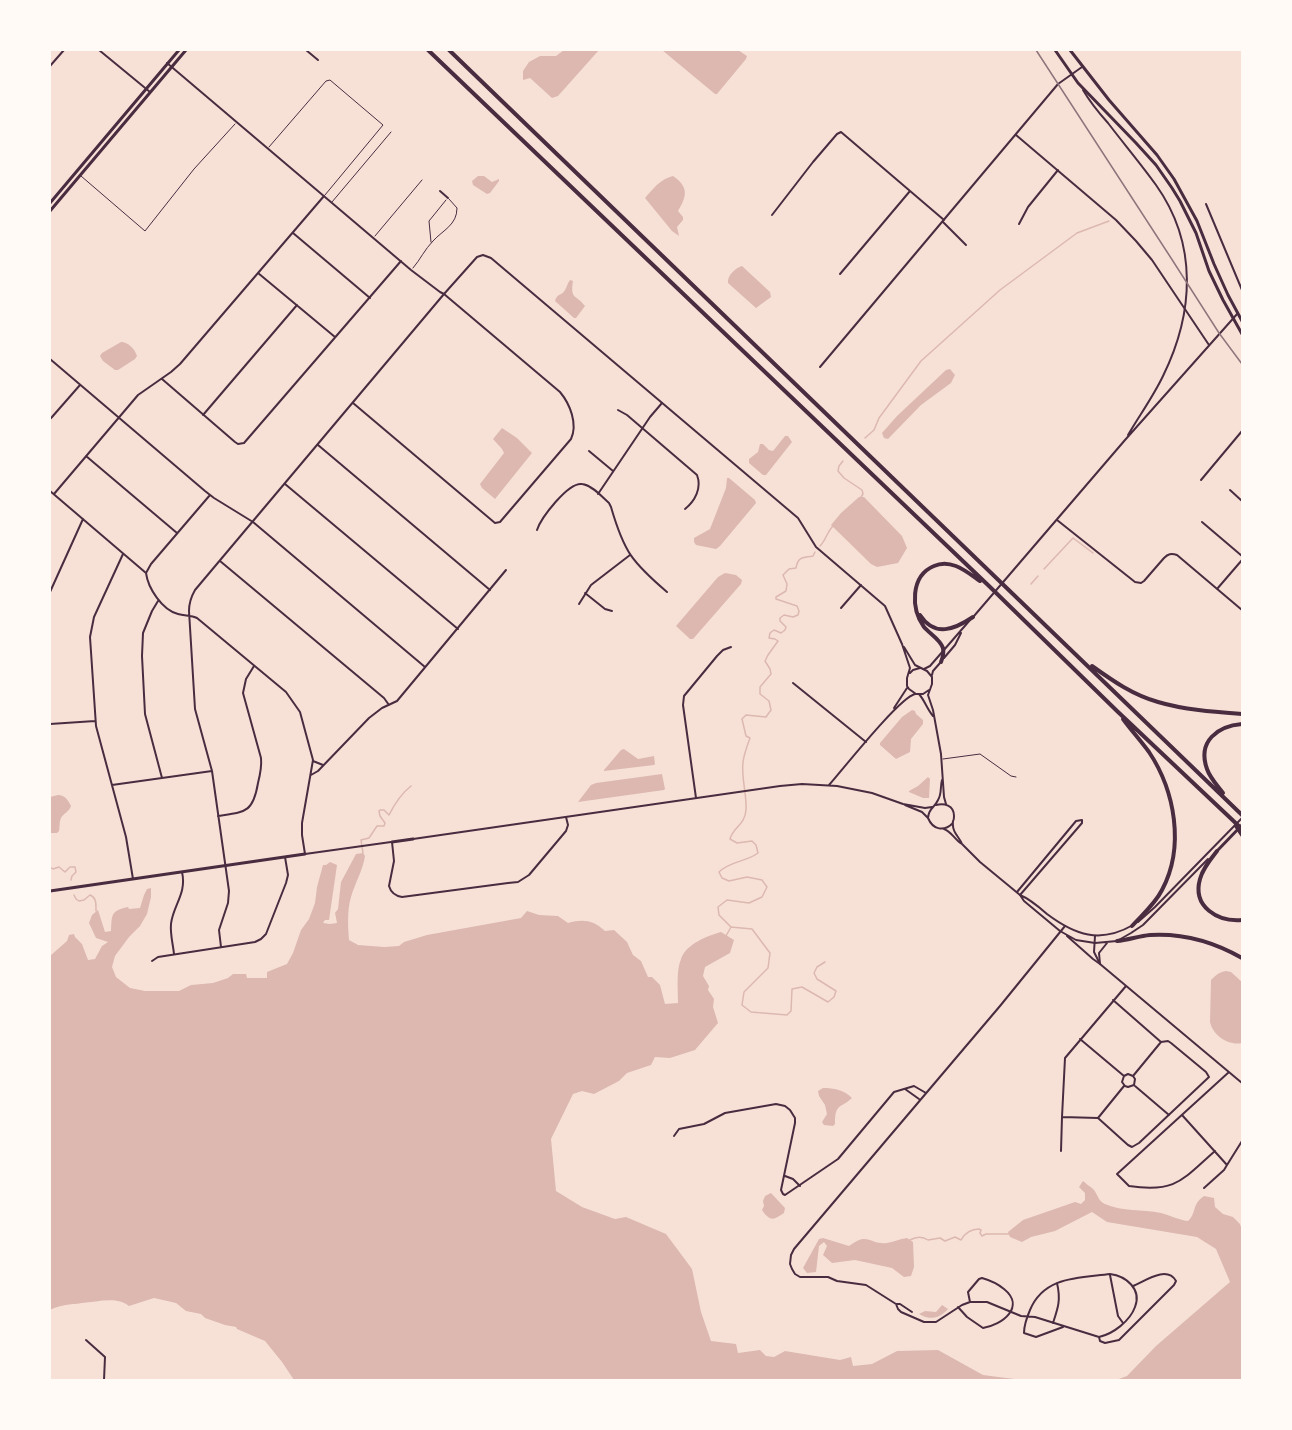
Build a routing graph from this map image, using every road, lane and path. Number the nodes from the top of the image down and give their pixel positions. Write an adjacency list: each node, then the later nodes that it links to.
1 (64, 50): 12 (street)
2 (99, 50): 17 (street)
3 (179, 50): 11 (main road)
4 (186, 50): 13 (main road)
5 (306, 50): 10 (street)
6 (428, 50): 94 (highway)
7 (449, 50): 113 (highway)
8 (1055, 50): 15 (main road)
9 (1070, 50): 14 (main road)
10 (318, 60)
11 (168, 63): 13 (street); 17 (main road)
12 (50, 66)
13 (172, 67): 18 (main road); 19 (street)
14 (1083, 67): 15 (street); 49 (main road)
15 (1072, 75): 16 (main road); 21 (street)
16 (1078, 82): 50 (main road); 67 (street)
17 (146, 89): 18 (street); 30 (main road)
18 (150, 92): 24 (main road)
19 (236, 122): 22 (street); 24 (lane)
20 (391, 132): 31 (lane)
21 (1016, 135): 23 (street); 35 (street)
22 (267, 148): 28 (street); 28 (lane)
23 (1058, 171): 36 (street); 54 (street)
24 (80, 176): 33 (main road)
25 (422, 180): 38 (lane)
26 (440, 191): 29 (street)
27 (910, 191): 34 (street); 35 (street); 44 (street)
28 (324, 196): 31 (street); 37 (street)
29 (448, 198): 39 (lane); 39 (lane)
30 (50, 203)
31 (332, 203): 38 (street)
32 (1206, 204): 45 (street)
33 (50, 211)
34 (772, 215)
35 (943, 221): 40 (street); 56 (street)
36 (1019, 224)
37 (293, 232): 43 (street); 47 (street)
38 (373, 238): 41 (street)
39 (431, 242): 42 (lane)
40 (966, 245)
41 (400, 261): 42 (street); 47 (street)
42 (411, 270): 46 (street)
43 (258, 273): 48 (street); 57 (street)
44 (840, 274)
45 (1242, 290)
46 (444, 294): 59 (street); 59 (street); 60 (street)
47 (370, 298): 53 (street)
48 (297, 305): 53 (street); 62 (street)
49 (1238, 313): 50 (street); 51 (main road)
50 (1233, 318): 52 (main road); 54 (street)
51 (1242, 321)
52 (1242, 334)
53 (336, 338): 62 (street)
54 (1209, 345): 67 (street)
55 (50, 358): 58 (street)
56 (820, 367)
57 (162, 379): 62 (street); 63 (street)
58 (80, 385): 63 (street); 64 (street)
59 (352, 403): 68 (street)
60 (662, 403): 65 (street); 93 (street)
61 (618, 410): 65 (street)
62 (203, 415)
63 (119, 418): 70 (street); 78 (street)
64 (50, 419)
65 (642, 428): 71 (street); 80 (street)
66 (1242, 431): 72 (street)
67 (1125, 440): 82 (street)
68 (317, 445): 73 (street); 96 (street)
69 (590, 451): 71 (street)
70 (86, 456): 76 (street); 86 (street)
71 (613, 471): 77 (street)
72 (1201, 480)
73 (285, 483): 83 (street); 108 (street)
74 (1230, 490): 79 (street)
75 (50, 491): 76 (street)
76 (54, 494): 81 (street)
77 (598, 494): 85 (street); 88 (street)
78 (210, 495): 83 (street); 86 (street)
79 (1242, 501)
80 (684, 508)
81 (83, 519): 87 (street); 97 (street)
82 (1057, 519): 95 (street); 107 (street)
83 (253, 522): 90 (street); 116 (street)
84 (1202, 522): 89 (street)
85 (537, 530)
86 (177, 533): 92 (street)
87 (123, 554): 92 (street); 129 (street)
88 (630, 555): 98 (street); 99 (street)
89 (1242, 558): 95 (street)
90 (220, 561): 106 (street); 124 (street)
91 (507, 570): 96 (street)
92 (146, 573): 100 (street)
93 (861, 585): 102 (street); 110 (street)
94 (989, 586): 103 (highway); 126 (highway)
95 (1217, 589): 104 (street)
96 (490, 590): 108 (street)
97 (50, 592)
98 (667, 592)
99 (585, 593): 101 (street); 105 (street)
100 (159, 600): 106 (street); 139 (street)
101 (579, 604)
102 (841, 608)
103 (916, 608): 107 (highway); 112 (highway)
104 (1242, 610)
105 (612, 611)
106 (190, 615): 115 (street); 136 (street)
107 (973, 617): 109 (street)
108 (458, 628): 116 (street)
109 (962, 631): 112 (street); 114 (street)
110 (902, 644): 117 (street); 118 (street)
111 (731, 647): 143 (street)
112 (943, 651): 114 (highway); 117 (street)
113 (1080, 658): 127 (highway); 144 (highway)
114 (941, 662): 119 (street)
115 (254, 666): 134 (street); 148 (street)
116 (425, 667): 124 (street)
117 (922, 669): 118 (street); 119 (street)
118 (908, 675): 121 (street)
119 (932, 677): 122 (street)
120 (794, 683): 132 (street)
121 (907, 686): 123 (street); 125 (street)
122 (929, 690): 123 (street); 128 (street)
123 (918, 694): 125 (street); 128 (street)
124 (388, 705): 135 (street)
125 (893, 711): 132 (street)
126 (1117, 711): 149 (highway); 172 (highway)
127 (1242, 714)
128 (933, 716): 133 (street)
129 (95, 721): 130 (street); 141 (street)
130 (50, 724)
131 (1242, 724): 144 (highway)
132 (866, 742): 142 (street)
133 (941, 759): 138 (lane); 140 (street)
134 (313, 761): 135 (street); 137 (street)
135 (323, 765): 137 (street)
136 (212, 771): 139 (street); 148 (street)
137 (311, 775): 162 (street)
138 (1016, 777)
139 (162, 778): 141 (street)
140 (942, 779): 146 (street); 147 (street)
141 (112, 785): 166 (street)
142 (829, 785): 143 (street); 145 (street)
143 (696, 798): 151 (street)
144 (1230, 803): 150 (highway)
145 (903, 804): 147 (street); 152 (street)
146 (946, 804): 147 (street); 153 (street)
147 (934, 806): 152 (street)
148 (218, 816): 164 (street)
149 (1228, 816): 156 (highway); 157 (highway)
150 (1242, 816): 172 (street)
151 (566, 817): 158 (street); 159 (street)
152 (928, 818): 155 (street)
153 (953, 823): 155 (street); 160 (street)
154 (1242, 825): 161 (main road)
155 (944, 829): 160 (street)
156 (1242, 830)
157 (1242, 835)
158 (413, 838): 159 (main road)
159 (392, 842): 162 (street)
160 (962, 844): 168 (street)
161 (1217, 851): 170 (highway); 176 (street)
162 (304, 854): 163 (main road)
163 (285, 857): 164 (main road); 179 (street)
164 (225, 866): 165 (main road); 179 (street)
165 (181, 872): 166 (main road); 180 (street)
166 (133, 879): 167 (main road)
167 (50, 891)
168 (1017, 892): 169 (street); 169 (street)
169 (1020, 895): 171 (street); 173 (street)
170 (1242, 920)
171 (1065, 926): 173 (street); 175 (street)
172 (1132, 926): 175 (street)
173 (1060, 931): 174 (street); 195 (street)
174 (1065, 934): 177 (street); 183 (street)
175 (1095, 936): 177 (street)
176 (1117, 941): 178 (street); 181 (highway)
177 (1095, 943): 178 (street); 183 (street)
178 (1108, 943): 183 (street)
179 (221, 947): 180 (street)
180 (174, 954): 182 (street)
181 (1242, 958)
182 (152, 961)
183 (1100, 964): 184 (street)
184 (1126, 986): 185 (street); 188 (street)
185 (1113, 1000): 186 (street); 187 (street)
186 (1080, 1039): 189 (street); 199 (street)
187 (1161, 1042): 190 (street); 197 (street)
188 (1228, 1072): 191 (street); 198 (street)
189 (1124, 1076): 190 (street); 193 (street)
190 (1133, 1076): 192 (street)
191 (1242, 1083)
192 (1134, 1085): 193 (street); 197 (street)
193 (1125, 1086): 200 (street)
194 (905, 1089): 195 (street); 196 (street); 209 (street)
195 (926, 1094): 196 (street)
196 (920, 1100): 215 (street)
197 (1169, 1115): 203 (street)
198 (1182, 1115): 204 (street); 206 (street)
199 (1062, 1117): 200 (street); 205 (street)
200 (1098, 1119): 203 (street)
201 (674, 1136): 208 (street)
202 (1242, 1141): 207 (street)
203 (1139, 1143): 204 (street)
204 (1145, 1149): 206 (street)
205 (1061, 1150)
206 (1215, 1151): 207 (street)
207 (1227, 1165): 210 (street)
208 (784, 1176): 209 (street); 209 (street)
209 (800, 1186)
210 (1204, 1188)
211 (1110, 1274): 212 (street); 213 (street); 221 (street)
212 (1057, 1283): 219 (street); 220 (street)
213 (1133, 1286): 221 (street); 223 (street)
214 (970, 1302): 216 (street); 218 (street); 218 (street)
215 (896, 1304): 216 (street); 217 (street)
216 (958, 1307): 218 (street)
217 (912, 1312)
218 (1011, 1312): 219 (street)
219 (1027, 1317): 220 (street); 222 (street)
220 (1053, 1323): 222 (street)
221 (1123, 1323): 223 (street)
222 (1063, 1327): 223 (street)
223 (1099, 1337)
224 (86, 1340): 225 (street)
225 (104, 1380)

